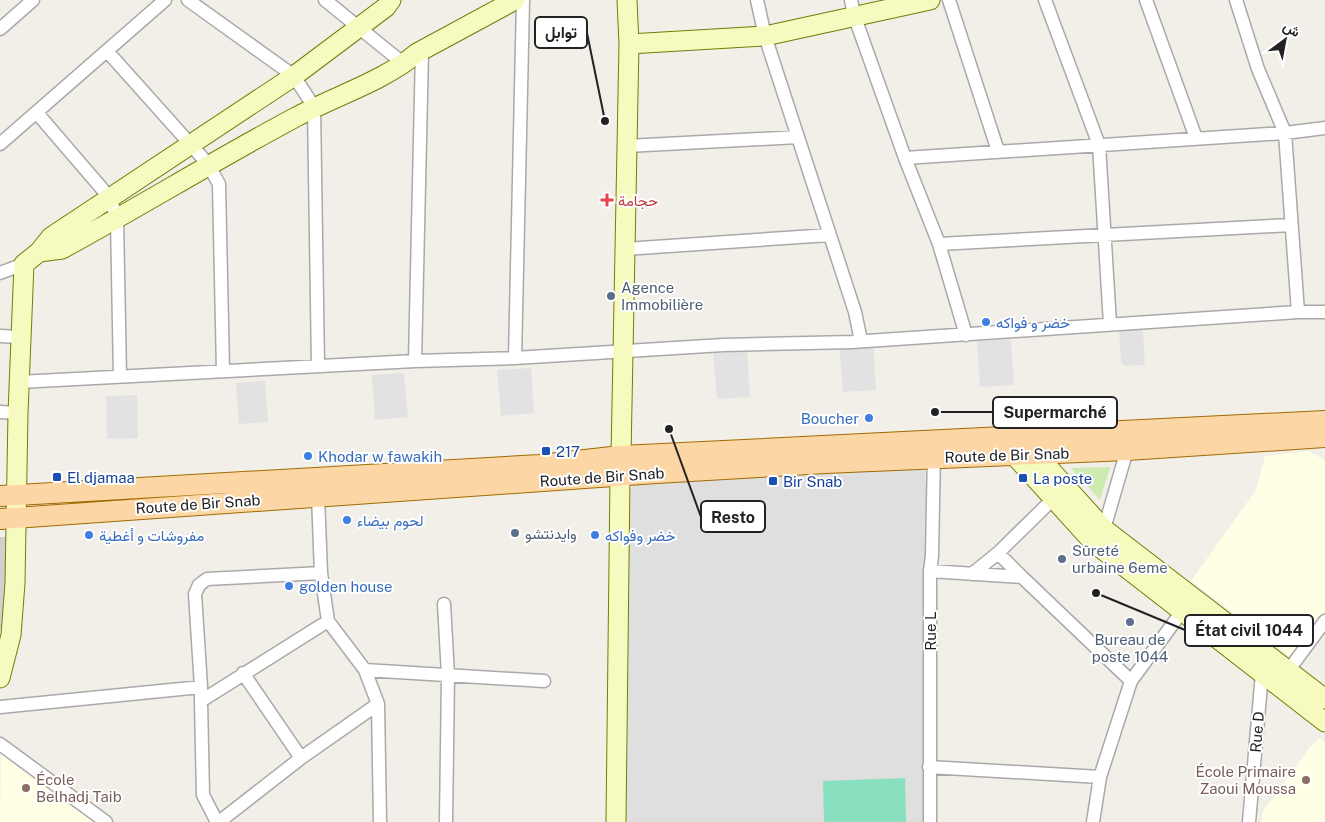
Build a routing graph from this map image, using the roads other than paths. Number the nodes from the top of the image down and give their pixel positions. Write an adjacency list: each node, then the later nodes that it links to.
1 (33, 0): 17 (street)
2 (165, 0): 20 (street)
3 (188, 0): 23 (street)
4 (325, 0): 16 (street)
5 (391, 0): 16 (street)
6 (515, 0): 21 (street)
7 (523, 0): 55 (street)
8 (627, 0): 19 (street)
9 (757, 0): 18 (street)
10 (930, 0): 15 (street)
11 (949, 0): 34 (street)
12 (1045, 0): 31 (street)
13 (1146, 0): 29 (street)
14 (1236, 0): 27 (street)
15 (852, 8): 18 (street); 35 (street)
16 (360, 27): 22 (street); 23 (street)
17 (0, 29)
18 (765, 36): 19 (street); 28 (street)
19 (629, 44): 33 (street)
20 (107, 51): 25 (street); 32 (street)
21 (422, 51): 22 (street); 56 (street)
22 (404, 64): 24 (street)
23 (294, 76): 24 (street); 32 (street)
24 (314, 107): 36 (street); 57 (street)
25 (37, 113): 30 (street); 37 (street)
26 (1325, 128): 27 (street)
27 (1285, 133): 29 (street); 39 (street)
28 (798, 138): 33 (street); 41 (street)
29 (1196, 138): 31 (street)
30 (0, 144)
31 (1099, 145): 34 (street); 40 (street)
32 (191, 146): 36 (street); 37 (street)
33 (627, 146): 43 (street)
34 (998, 151): 35 (street)
35 (905, 158): 42 (street)
36 (208, 164): 38 (street); 58 (street)
37 (110, 198): 38 (street); 44 (street)
38 (117, 219): 44 (street); 59 (street)
39 (1291, 225): 40 (street); 47 (street)
40 (1106, 234): 42 (street); 49 (street)
41 (830, 235): 43 (street); 53 (street)
42 (939, 244): 50 (street)
43 (625, 249): 54 (street)
44 (40, 252): 45 (street)
45 (24, 264): 46 (street); 52 (street)
46 (1, 273)
47 (1298, 312): 48 (street); 49 (street)
48 (1325, 312)
49 (1110, 324): 50 (street)
50 (966, 334): 53 (street)
51 (0, 336): 52 (street)
52 (20, 338): 60 (street)
53 (861, 341): 54 (street)
54 (623, 351): 55 (street); 68 (street)
55 (515, 358): 56 (street)
56 (415, 361): 57 (street)
57 (318, 366): 58 (street)
58 (223, 371): 59 (street)
59 (120, 377): 60 (street)
60 (19, 382): 61 (street)
61 (9, 412): 69 (street)
62 (1322, 432): 64 (main road, Route de Bir Snab)
63 (1013, 437): 64 (main road, Route de Bir Snab); 65 (main road, Route de Bir Snab); 66 (street); 67 (street)
64 (1127, 441): 67 (main road, Route de Bir Snab); 73 (street)
65 (934, 449): 66 (main road, Route de Bir Snab); 68 (main road, Route de Bir Snab); 75 (street, Rue L)
66 (1014, 455): 67 (main road, Route de Bir Snab); 71 (street)
67 (1035, 455): 73 (street)
68 (619, 467): 69 (main road, Route de Bir Snab); 70 (main road, Route de Bir Snab); 106 (street)
69 (9, 496): 72 (street)
70 (318, 496): 72 (main road, Route de Bir Snab); 76 (street)
71 (1053, 499): 74 (street); 79 (street)
72 (9, 518): 89 (street)
73 (1104, 529): 79 (street)
74 (998, 553): 77 (street); 78 (street)
75 (930, 571): 77 (street); 100 (street, Rue L)
76 (321, 573): 82 (street); 92 (street)
77 (972, 574): 78 (street)
78 (1022, 577): 91 (street)
79 (1163, 585): 81 (street); 84 (street)
80 (444, 604): 88 (street)
81 (1182, 610): 84 (street); 91 (street)
82 (328, 621): 85 (street); 87 (street)
83 (1325, 621): 86 (street)
84 (1267, 666): 86 (street); 97 (street); 109 (street, Rue D)
85 (366, 670): 88 (street); 95 (street)
86 (1288, 671): 93 (street)
87 (243, 673): 94 (street); 99 (street)
88 (448, 675): 90 (street); 105 (street)
89 (0, 678)
90 (544, 681)
91 (1130, 681): 101 (street)
92 (201, 687): 94 (street); 96 (street)
93 (1325, 699)
94 (201, 701): 104 (street)
95 (378, 704): 99 (street); 102 (street)
96 (0, 706)
97 (1325, 722)
98 (0, 744): 103 (street)
99 (301, 758): 104 (street)
100 (929, 767): 101 (street); 107 (street, Rue L)
101 (1100, 777): 108 (street)
102 (377, 820)
103 (106, 822)
104 (218, 822)
105 (446, 822)
106 (616, 822)
107 (930, 822)
108 (1093, 822)
109 (1249, 822)

